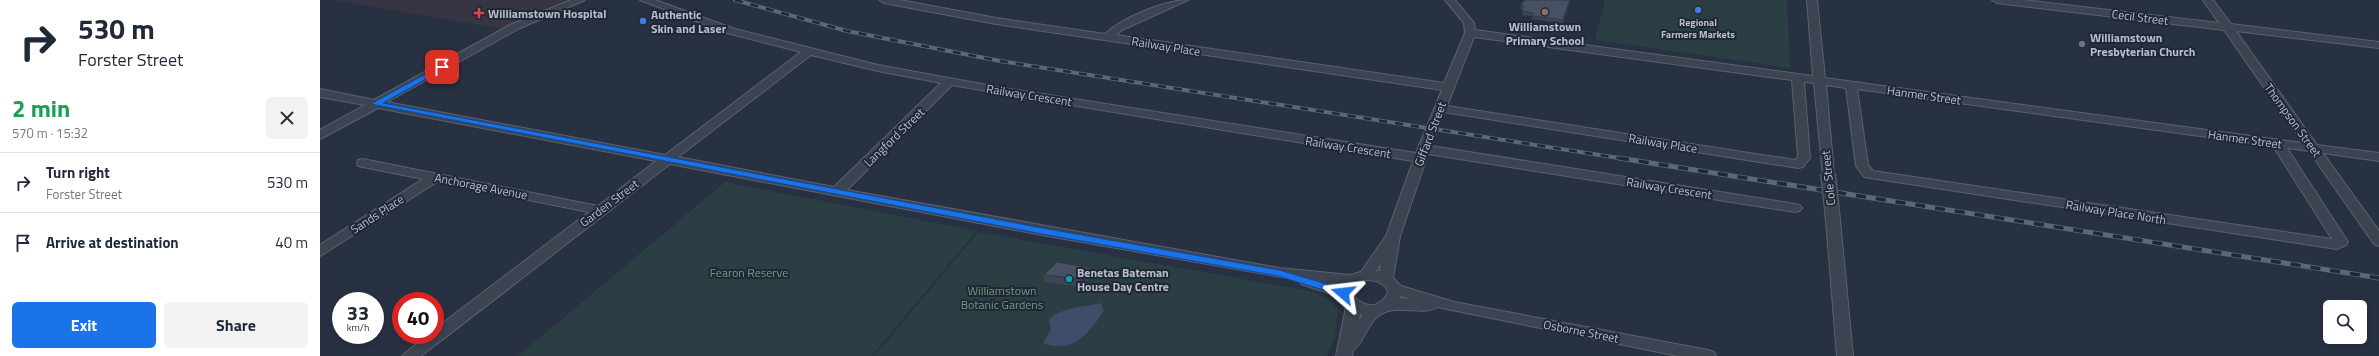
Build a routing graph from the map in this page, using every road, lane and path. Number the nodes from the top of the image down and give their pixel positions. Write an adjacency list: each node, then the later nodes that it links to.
1 (580, 0): 20 (street)
2 (645, 0): 13 (street, Railway Crescent)
3 (884, 0): 11 (street, Railway Place)
4 (1183, 0): 11 (street)
5 (1450, 0): 10 (street)
6 (1812, 0): 16 (street, Cole Street)
7 (1997, 0): 9 (street, Cecil Street)
8 (2208, 0): 9 (street, Thompson Street)
9 (2227, 28): 12 (street, Cecil Street); 24 (street, Thompson Street)
10 (1470, 32): 14 (street, Hanmer Street); 18 (street, Giffard Street)
11 (1108, 37): 18 (street, Railway Place)
12 (2379, 45)
13 (809, 51): 15 (street, Railway Crescent); 27 (street, Garden Street)
14 (1798, 78): 16 (street, Hanmer Street); 21 (street, Railway Place)
15 (950, 81): 25 (street, Railway Crescent); 30 (street, Langford Street)
16 (1820, 81): 17 (street, Hanmer Street); 44 (street, Cole Street, bridge)
17 (1851, 85): 23 (street, Hanmer Street); 23 (street, Railway Place North)
18 (1448, 87): 21 (street, Giffard Street)
19 (320, 93): 20 (street)
20 (375, 104): 22 (street); 27 (street)
21 (1439, 108): 25 (street, Giffard Street)
22 (320, 135)
23 (2278, 144): 24 (street, Hanmer Street)
24 (2313, 148): 26 (street, Hanmer Street); 34 (street, Thompson Street)
25 (1422, 154): 31 (street, Railway Crescent); 33 (street, Giffard Street)
26 (2379, 157)
27 (667, 159): 30 (street); 32 (street, Garden Street)
28 (363, 163): 29 (street, Anchorage Avenue)
29 (435, 177): 32 (street, Anchorage Avenue); 35 (street, Sands Place)
30 (837, 192): 37 (street)
31 (1795, 208)
32 (599, 210): 42 (street, Garden Street)
33 (1393, 236): 36 (street, Giffard Street); 38 (street, Giffard Street)
34 (2379, 241)
35 (320, 251)
36 (1366, 274): 37 (street); 38 (street)
37 (1346, 286): 39 (street)
38 (1390, 290): 40 (street); 43 (street, Osborne Street)
39 (1354, 307): 40 (street); 41 (street)
40 (1374, 310): 41 (street)
41 (1346, 352)
42 (410, 356)
43 (1708, 356)
44 (1846, 356)

